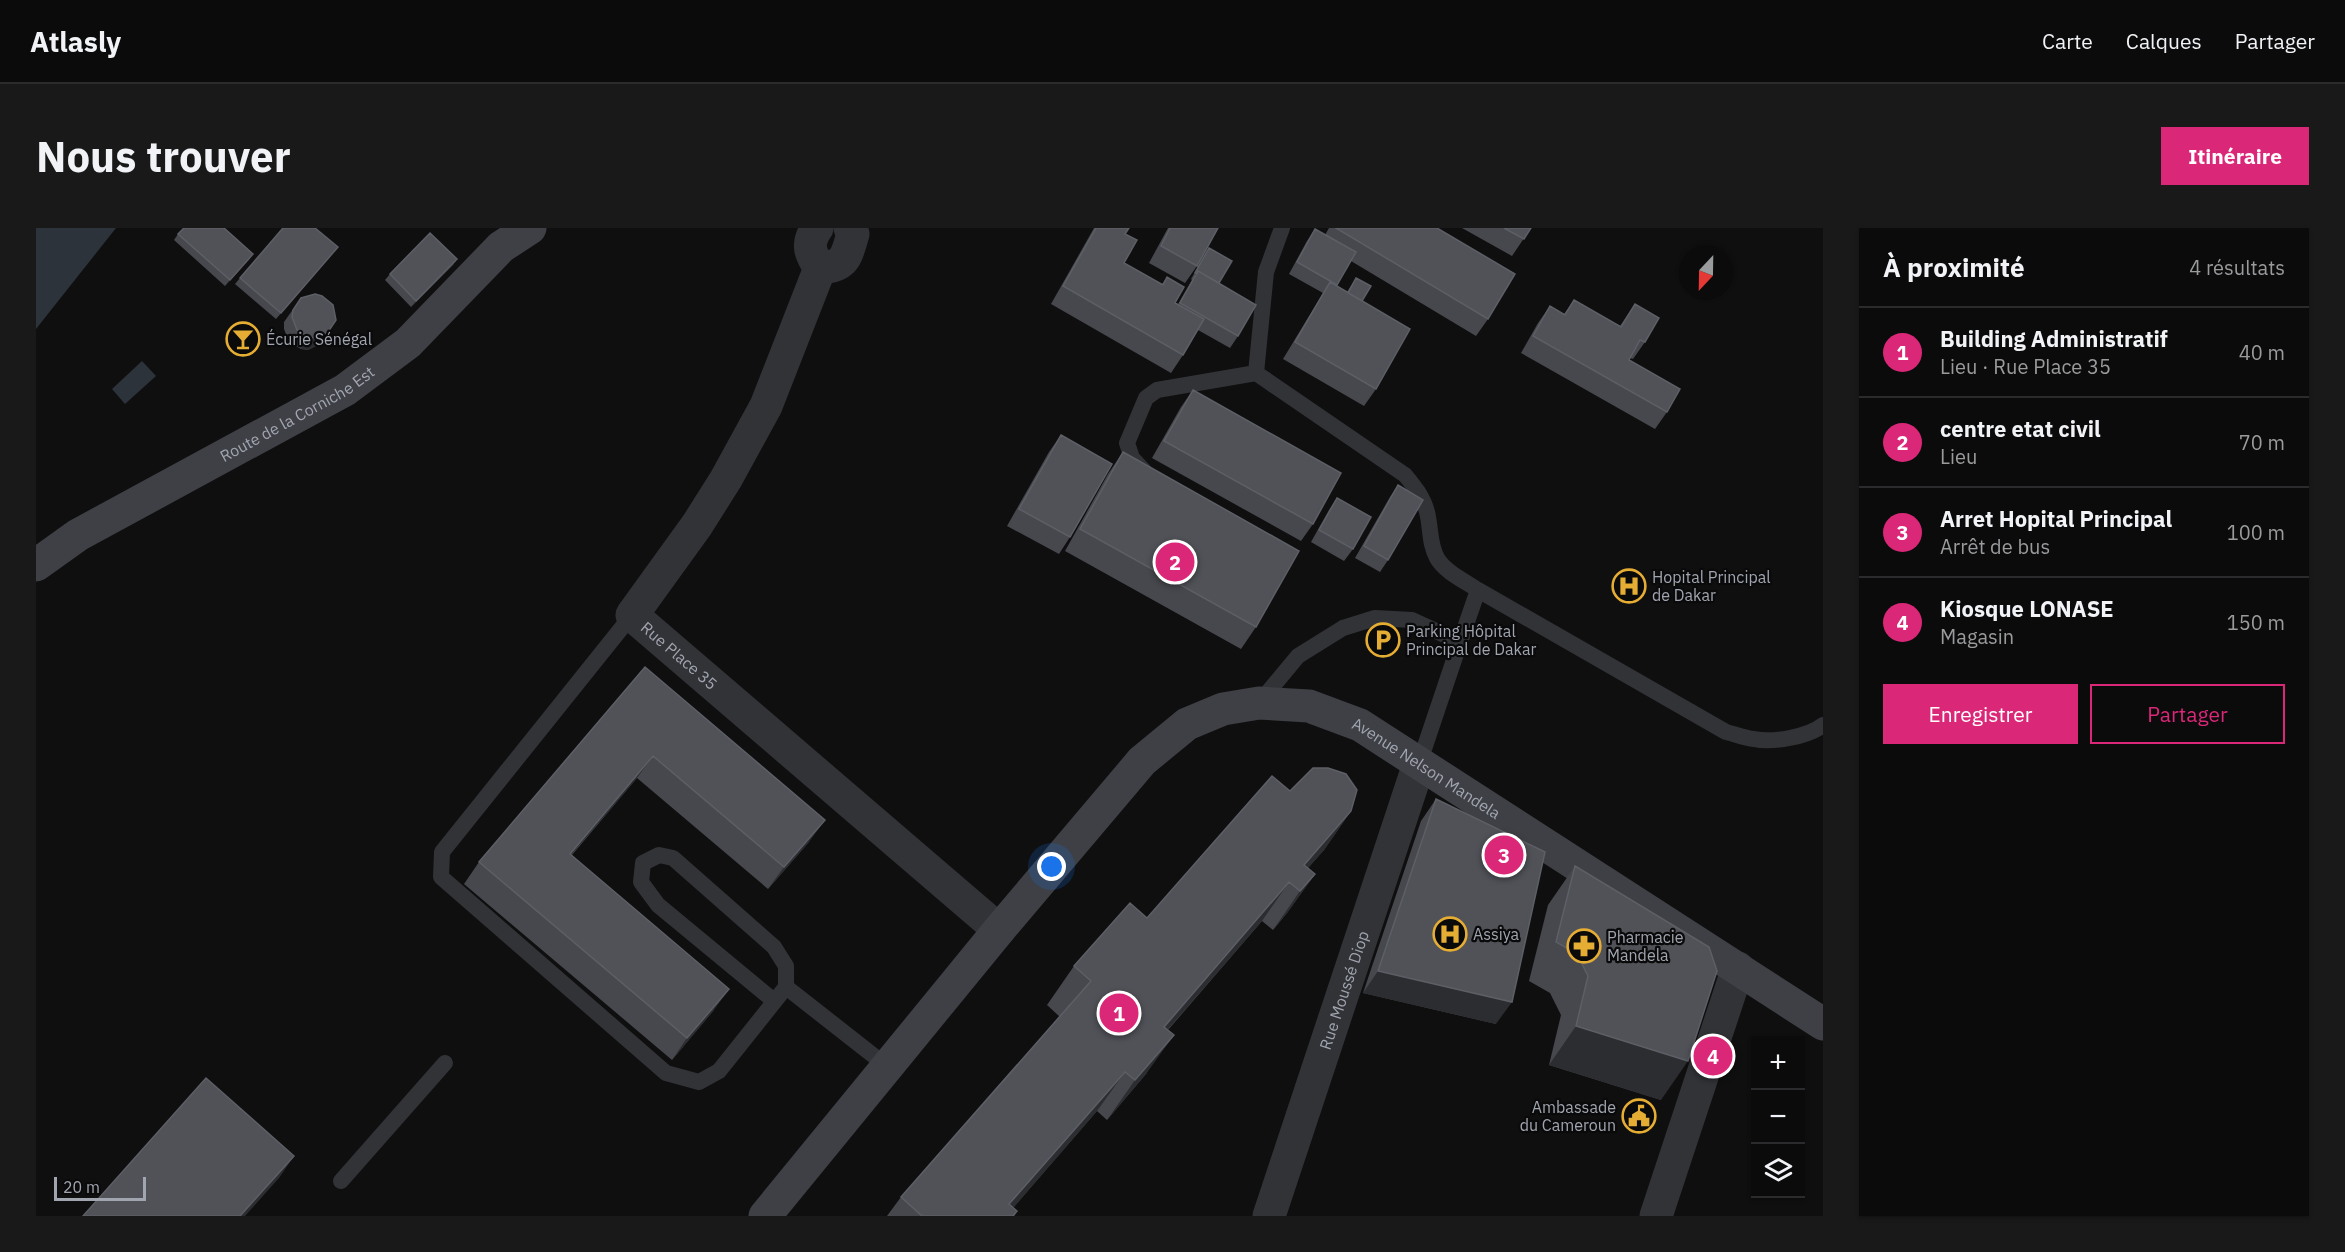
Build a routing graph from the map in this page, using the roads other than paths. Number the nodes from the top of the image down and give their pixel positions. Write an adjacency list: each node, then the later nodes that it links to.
1 (530, 228): 8 (street, Route de la Corniche Est)
2 (816, 228): 5 (street)
3 (850, 228): 5 (street)
4 (1282, 228): 6 (lane)
5 (819, 268): 10 (street, Rue Place 35)
6 (1256, 374): 7 (lane); 9 (lane)
7 (1162, 482)
8 (36, 565)
9 (1478, 591): 11 (lane); 13 (lane)
10 (632, 615): 15 (street, Rue Place 35); 18 (lane)
11 (1460, 642): 12 (lane); 14 (lane)
12 (1259, 703): 14 (street, Avenue Nelson Mandela); 15 (street, Avenue Nelson Mandela)
13 (1823, 725)
14 (1419, 764): 16 (street, Avenue Nelson Mandela); 24 (street, Rue Moussé Diop)
15 (999, 930): 21 (street, Avenue Nelson Mandela)
16 (1738, 968): 19 (street, Avenue Nelson Mandela); 25 (street)
17 (786, 987): 18 (lane); 18 (lane); 21 (lane)
18 (774, 1001)
19 (1823, 1024)
20 (445, 1063): 22 (lane)
21 (888, 1067): 23 (street, Avenue Nelson Mandela)
22 (341, 1181)
23 (765, 1216)
24 (1269, 1216)
25 (1656, 1216)

